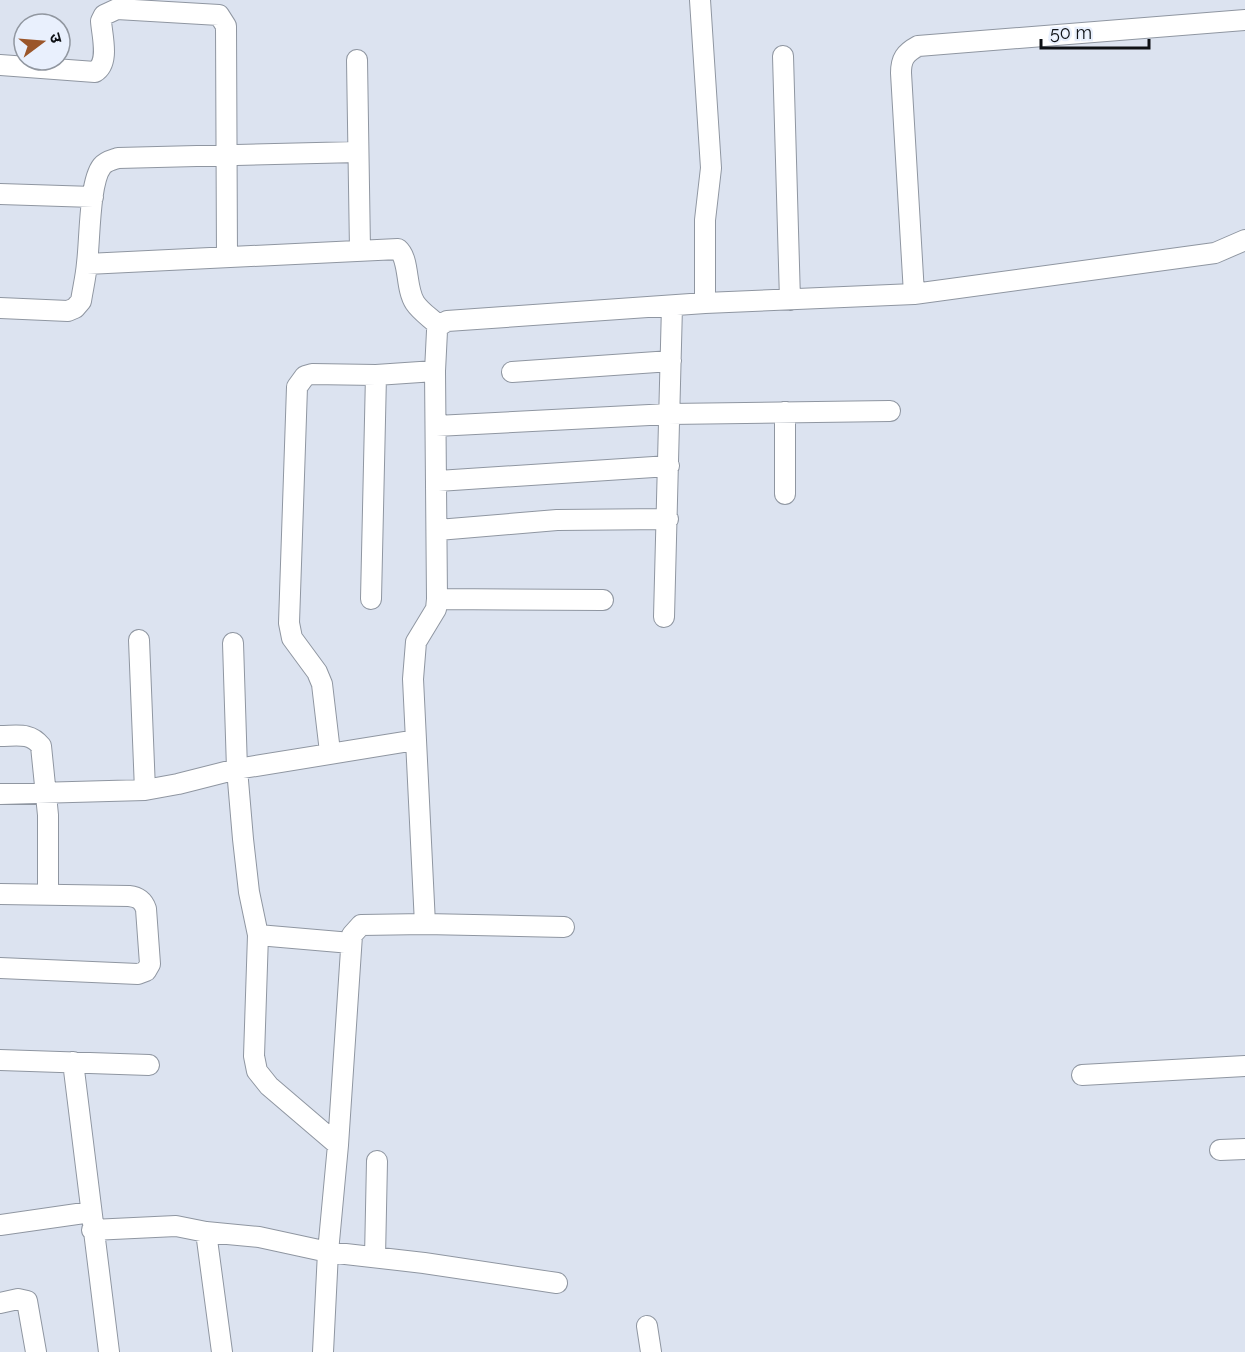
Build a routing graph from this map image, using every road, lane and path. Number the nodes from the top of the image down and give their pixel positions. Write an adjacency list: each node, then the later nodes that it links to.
1 (700, 0): 16 (street)
2 (1245, 20): 14 (street)
3 (783, 56): 15 (street)
4 (357, 60): 6 (street)
5 (0, 64): 7 (street)
6 (358, 152): 7 (street); 11 (street)
7 (227, 156): 9 (street); 12 (street)
8 (0, 194): 9 (street)
9 (93, 197): 13 (street)
10 (1245, 240): 14 (street)
11 (360, 250): 12 (street); 19 (street)
12 (226, 257): 13 (street)
13 (87, 264): 18 (street)
14 (914, 294): 15 (street)
15 (790, 300): 16 (street)
16 (705, 303): 17 (street)
17 (672, 306): 19 (street); 20 (street)
18 (0, 308)
19 (439, 326): 21 (street)
20 (671, 361): 22 (street); 26 (street)
21 (435, 371): 23 (street); 27 (street)
22 (512, 372)
23 (376, 375): 33 (street); 41 (street)
24 (890, 411): 25 (street)
25 (785, 412): 26 (street); 30 (street)
26 (669, 414): 27 (street); 28 (street)
27 (436, 426): 29 (street)
28 (669, 466): 29 (street); 31 (street)
29 (438, 481): 32 (street)
30 (784, 494)
31 (668, 519): 32 (street); 36 (street)
32 (438, 530): 34 (street)
33 (371, 598)
34 (437, 599): 35 (street); 40 (street)
35 (603, 600)
36 (664, 618)
37 (139, 640): 43 (street)
38 (233, 642): 42 (street)
39 (0, 736): 45 (street)
40 (416, 740): 41 (street); 48 (street)
41 (330, 752): 42 (street)
42 (237, 769): 43 (street); 50 (street)
43 (145, 790): 45 (street)
44 (0, 794): 45 (street)
45 (47, 794): 47 (street)
46 (0, 894): 47 (street)
47 (48, 894): 52 (street)
48 (425, 924): 49 (street); 51 (street)
49 (564, 927)
50 (258, 935): 51 (street); 58 (street)
51 (351, 943): 58 (street)
52 (0, 968)
53 (0, 1060): 54 (street)
54 (73, 1062): 55 (street); 62 (street)
55 (149, 1065)
56 (1245, 1066): 57 (street)
57 (1082, 1075)
58 (338, 1145): 65 (street)
59 (1245, 1149): 60 (street)
60 (1220, 1150)
61 (377, 1161): 66 (street)
62 (92, 1221): 63 (street); 64 (street); 71 (street)
63 (0, 1226)
64 (206, 1232): 65 (street); 72 (street)
65 (328, 1252): 66 (street); 73 (street)
66 (375, 1257): 67 (street)
67 (557, 1283)
68 (0, 1303): 70 (street)
69 (646, 1326): 74 (street)
70 (36, 1352)
71 (109, 1352)
72 (222, 1352)
73 (323, 1352)
74 (651, 1352)

